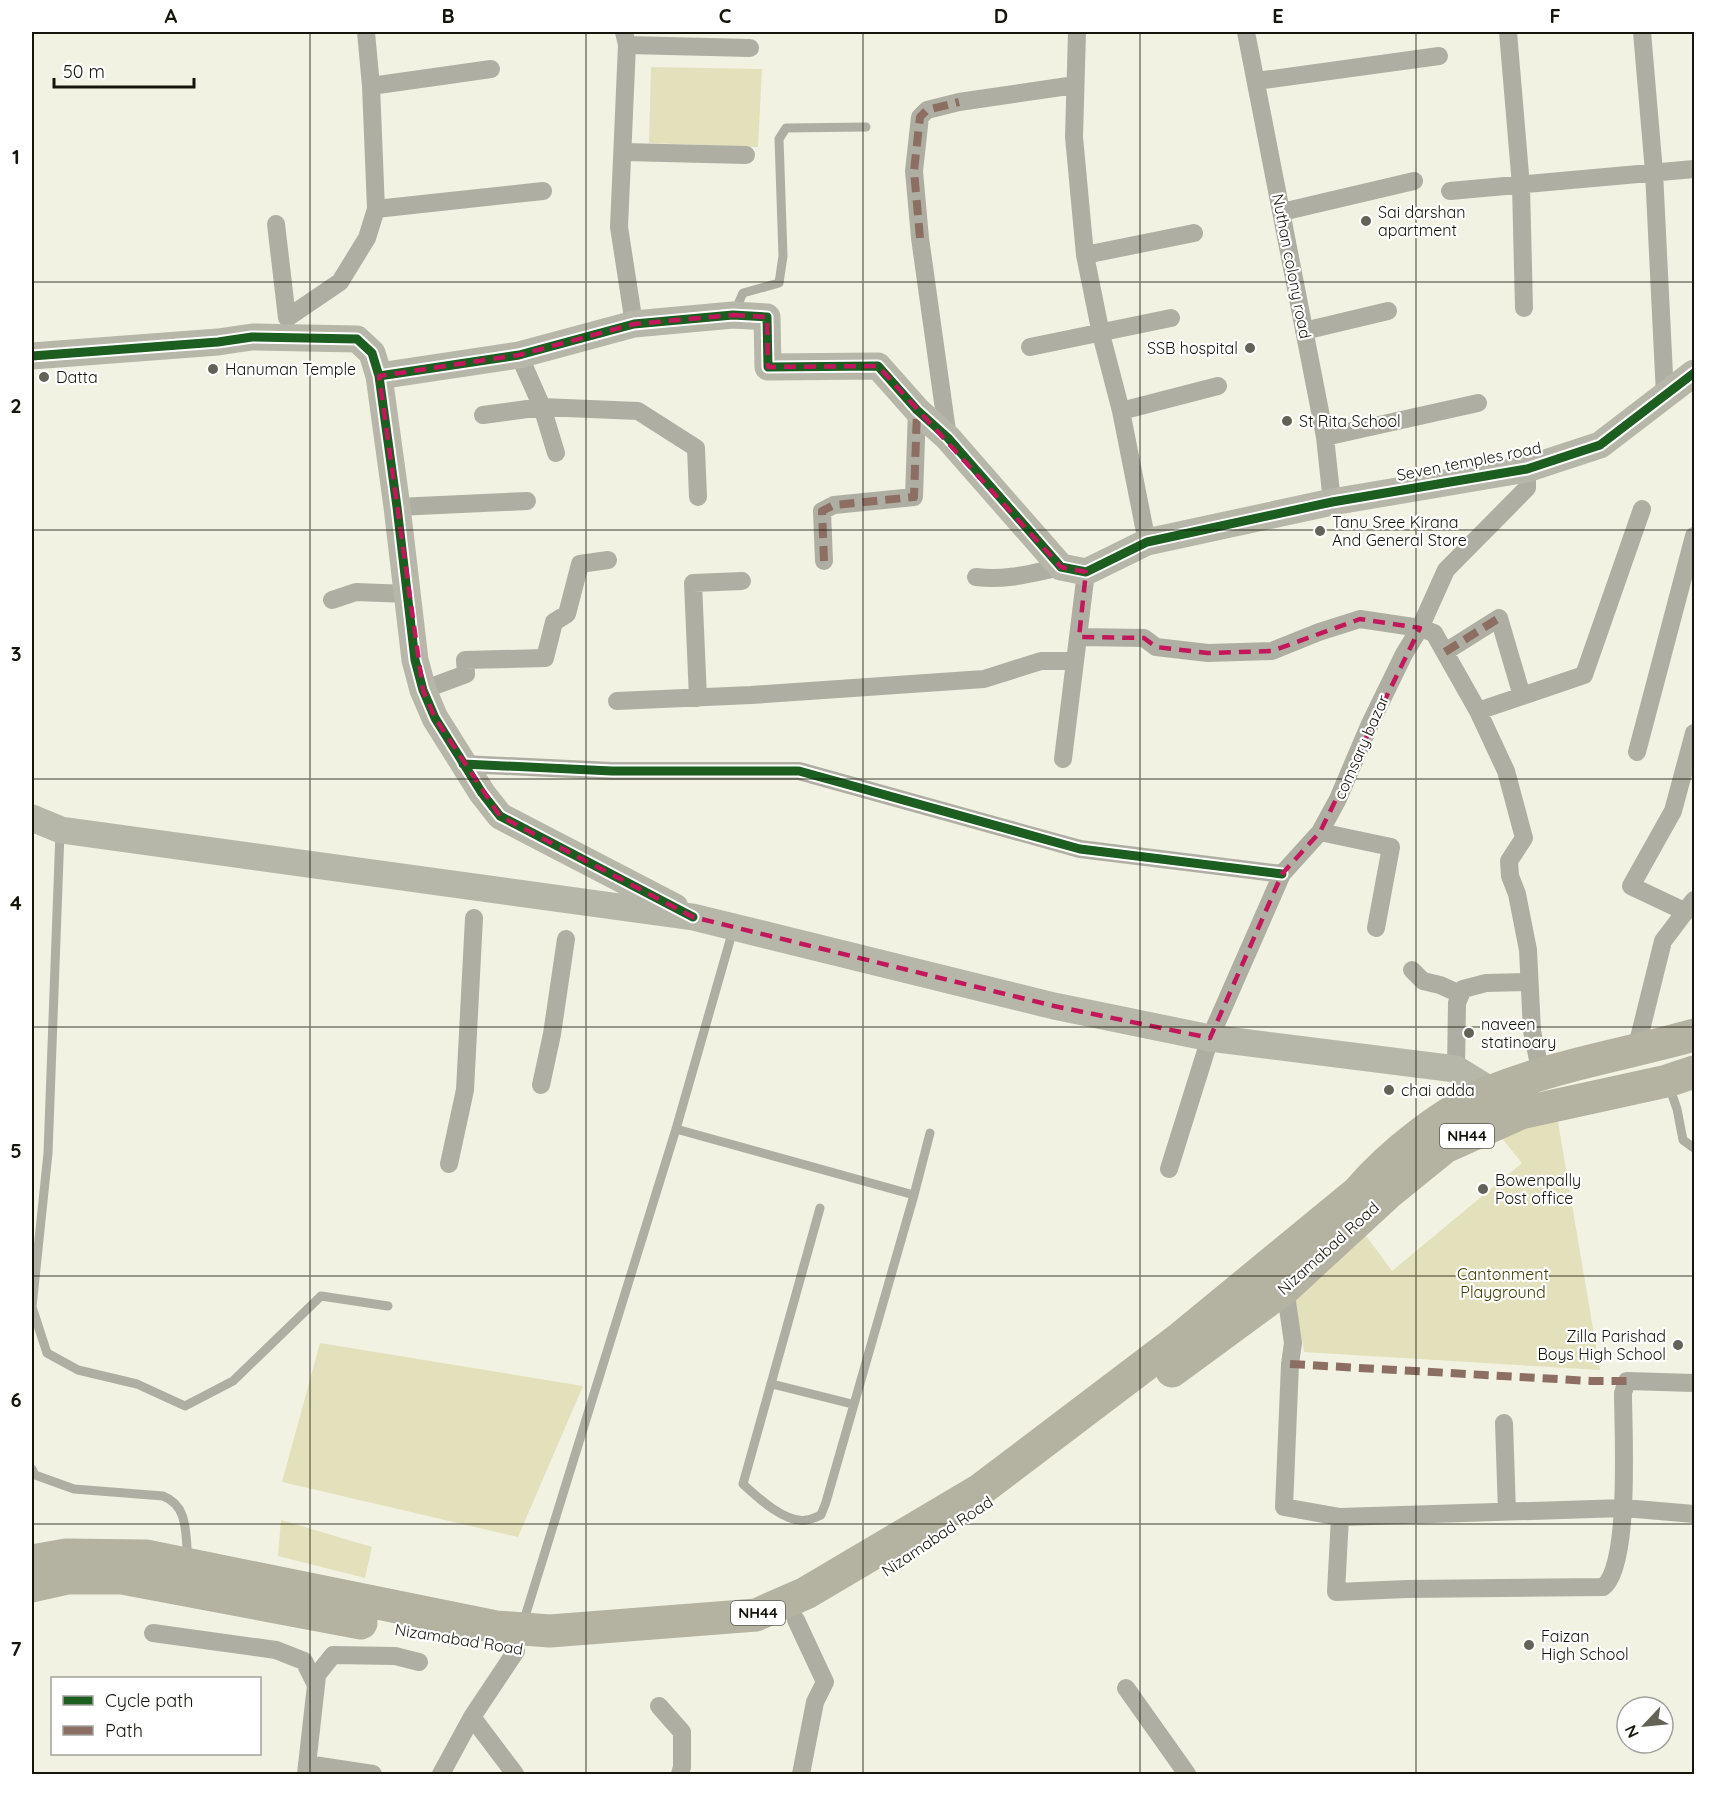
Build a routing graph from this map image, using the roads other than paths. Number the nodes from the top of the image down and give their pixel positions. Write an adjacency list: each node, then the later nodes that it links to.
1 (366, 32): 12 (street)
2 (1077, 32): 11 (street)
3 (1246, 32): 10 (street, Nuthan colony road)
4 (1508, 32): 19 (street)
5 (1642, 32): 17 (street)
6 (626, 38): 7 (street); 14 (street)
7 (750, 48)
8 (1439, 56): 10 (street)
9 (491, 69): 12 (street)
10 (1257, 81): 23 (street, Nuthan colony road)
11 (1076, 85): 26 (street); 47 (street)
12 (371, 86): 22 (street)
13 (866, 127): 29 (lane)
14 (624, 152): 15 (street); 31 (street)
15 (746, 155)
16 (1695, 169): 17 (street)
17 (1654, 172): 19 (street); 40 (street)
18 (1414, 181): 23 (street)
19 (1521, 186): 21 (street); 27 (street)
20 (543, 191): 22 (street)
21 (1450, 191)
22 (376, 209): 24 (street)
23 (1282, 212): 32 (street, Nuthan colony road)
24 (276, 224)
25 (1194, 233): 26 (street)
26 (1085, 255): 33 (street)
27 (1524, 309)
28 (1388, 311): 32 (street)
29 (734, 315): 31 (street); 43 (street)
30 (1171, 318): 33 (street)
31 (634, 324): 35 (street)
32 (1304, 331): 46 (street, Nuthan colony road)
33 (1101, 334): 34 (street); 44 (street)
34 (1030, 347)
35 (519, 355): 38 (street); 42 (street)
36 (32, 356): 38 (street)
37 (1695, 373): 40 (street, Seven temples road)
38 (379, 376): 53 (street)
39 (1218, 386): 44 (street)
40 (1665, 395): 49 (street, Seven temples road)
41 (1478, 403): 46 (street)
42 (542, 407): 45 (street); 48 (street); 50 (street)
43 (917, 410): 47 (street); 58 (street)
44 (1121, 411): 56 (street)
45 (483, 415)
46 (1325, 437): 52 (street, Nuthan colony road)
47 (948, 438): 59 (street)
48 (556, 453)
49 (1527, 469): 52 (street, Seven temples road); 65 (street, comsary bazar)
50 (698, 497)
51 (527, 501): 53 (street)
52 (1332, 502): 56 (street, Seven temples road)
53 (397, 507): 63 (street)
54 (1642, 509): 70 (street)
55 (1695, 536): 60 (street)
56 (1147, 542): 59 (street, Seven temples road)
57 (608, 560): 69 (street)
58 (824, 561)
59 (1074, 569): 61 (street); 66 (street)
60 (1690, 573): 75 (street)
61 (976, 578)
62 (742, 581): 71 (street)
63 (408, 594): 64 (street); 69 (street)
64 (332, 600)
65 (1420, 628): 66 (street); 67 (street); 80 (street, comsary bazar)
66 (1079, 637): 68 (street)
67 (1444, 652): 70 (street); 73 (street)
68 (1075, 661): 71 (street); 76 (street)
69 (423, 690): 77 (street)
70 (1522, 696): 73 (street)
71 (698, 698): 72 (street)
72 (618, 701)
73 (1478, 711): 89 (street)
74 (1695, 733): 82 (street)
75 (1637, 752)
76 (1063, 759)
77 (463, 764): 81 (street); 83 (street)
78 (32, 818): 79 (street)
79 (61, 830): 83 (street); 108 (lane)
80 (1320, 832): 81 (street, comsary bazar); 86 (street)
81 (1282, 874): 92 (street, comsary bazar)
82 (1690, 906): 93 (street)
83 (693, 916): 85 (street)
84 (474, 918): 102 (street)
85 (734, 926): 92 (street); 99 (lane)
86 (1376, 928)
87 (566, 939): 97 (street)
88 (1412, 970): 90 (street)
89 (1529, 982): 90 (street); 95 (street)
90 (1460, 994): 94 (street)
91 (1695, 1035): 93 (highway, Nizamabad Road / NH44)
92 (1210, 1038): 94 (street); 103 (street, comsary bazar)
93 (1636, 1050): 95 (highway, Nizamabad Road / NH44)
94 (1456, 1069): 98 (street)
95 (1541, 1074): 98 (highway, Nizamabad Road / NH44)
96 (1681, 1076): 101 (lane); 106 (highway, Nizamabad Road / NH44)
97 (541, 1085)
98 (1492, 1091): 123 (highway, Nizamabad Road / NH44)
99 (676, 1129): 104 (lane); 123 (lane)
100 (930, 1133): 104 (lane)
101 (1695, 1148)
102 (449, 1164)
103 (1169, 1169)
104 (914, 1195): 111 (lane)
105 (820, 1208): 110 (lane)
106 (1285, 1288): 117 (street); 121 (highway, Nizamabad Road / NH44)
107 (388, 1306): 108 (lane)
108 (32, 1309)
109 (1695, 1383): 114 (street)
110 (772, 1384): 111 (lane); 111 (lane)
111 (852, 1404)
112 (1504, 1423): 115 (street)
113 (32, 1469): 119 (lane)
114 (1624, 1508): 115 (street); 116 (street); 117 (street)
115 (1507, 1512): 117 (street)
116 (1695, 1514)
117 (1340, 1517)
118 (32, 1561): 119 (highway, NH44)
119 (189, 1565): 123 (highway, NH44)
120 (32, 1586): 123 (highway, Nizamabad Road / NH44)
121 (796, 1620): 123 (highway, Nizamabad Road / NH44); 134 (street)
122 (153, 1634): 125 (street)
123 (519, 1639): 128 (street)
124 (419, 1662): 125 (street)
125 (316, 1685): 129 (street)
126 (1126, 1688): 135 (street)
127 (659, 1706): 133 (street)
128 (472, 1718): 131 (street); 132 (street)
129 (306, 1769): 130 (street)
130 (373, 1774)
131 (441, 1774)
132 (515, 1774)
133 (680, 1774)
134 (801, 1774)
135 (1187, 1774)

